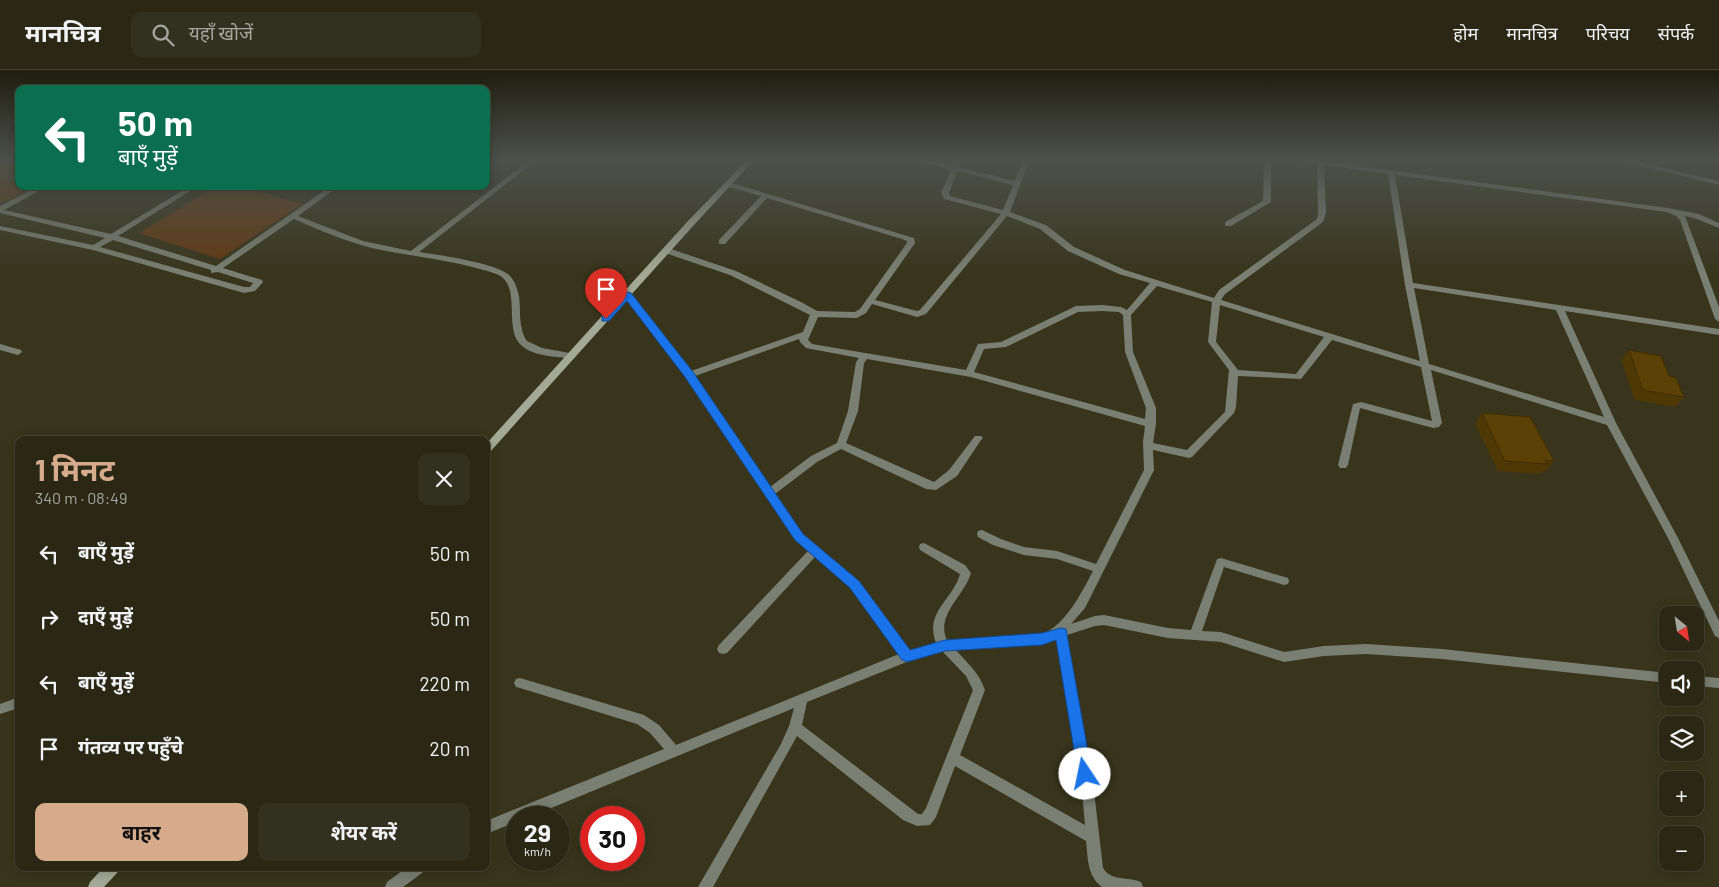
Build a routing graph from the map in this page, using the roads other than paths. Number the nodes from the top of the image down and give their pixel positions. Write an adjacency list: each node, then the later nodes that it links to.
1 (24, 197): 14 (street)
2 (177, 197): 21 (street)
3 (320, 197): 17 (street)
4 (486, 197): 25 (street)
5 (716, 197): 24 (street)
6 (765, 197): 22 (street)
7 (770, 197): 31 (street)
8 (947, 197): 16 (street)
9 (1013, 197): 16 (street)
10 (1267, 197): 18 (street)
11 (1321, 197): 32 (street)
12 (1395, 197): 29 (street)
13 (1579, 197): 15 (street)
14 (0, 210): 21 (street)
15 (1675, 212): 19 (street); 36 (street)
16 (1006, 213): 28 (street); 31 (street)
17 (293, 216): 25 (street); 26 (street)
18 (1228, 224)
19 (1719, 226)
20 (0, 228): 23 (street)
21 (112, 237): 23 (street); 26 (street)
22 (722, 242)
23 (94, 248): 27 (street)
24 (668, 251): 30 (street); 34 (street)
25 (413, 253): 42 (street)
26 (218, 269): 27 (street); 27 (street)
27 (202, 278)
28 (1156, 283): 32 (street); 35 (street)
29 (1409, 285): 33 (street); 44 (street)
30 (628, 295): 42 (street); 47 (street)
31 (870, 301): 34 (street)
32 (1216, 302): 39 (street); 45 (street)
33 (1559, 308): 37 (street); 48 (street)
34 (815, 314): 38 (street)
35 (1127, 314): 46 (street); 49 (street)
36 (1719, 319)
37 (1719, 332)
38 (804, 334): 43 (street); 47 (street)
39 (1329, 337): 44 (street); 45 (street)
40 (0, 347): 41 (street)
41 (18, 352)
42 (572, 356): 53 (street)
43 (865, 356): 46 (street); 51 (street)
44 (1426, 367): 48 (street); 54 (street)
45 (1235, 373): 52 (street)
46 (969, 374): 49 (street)
47 (689, 375): 55 (street)
48 (1610, 423): 61 (street)
49 (1151, 424): 52 (street)
50 (978, 438): 51 (street)
51 (841, 445): 55 (street)
52 (1148, 445): 59 (street)
53 (490, 447)
54 (1343, 465)
55 (770, 493): 58 (street)
56 (982, 534): 59 (street)
57 (924, 547): 64 (street)
58 (814, 551): 65 (street); 66 (street)
59 (1099, 569): 62 (street)
60 (1284, 581): 63 (street)
61 (1719, 633)
62 (1057, 635): 63 (street); 64 (street); 78 (street)
63 (1195, 635): 67 (street)
64 (945, 645): 66 (street); 76 (street)
65 (724, 649)
66 (907, 656): 71 (street)
67 (1659, 677)
68 (1704, 682): 70 (street)
69 (520, 683): 75 (street)
70 (1719, 683)
71 (802, 698): 74 (street); 75 (street)
72 (15, 703): 73 (street)
73 (0, 709)
74 (795, 727): 76 (street); 83 (street)
75 (673, 751): 77 (street)
76 (953, 758): 78 (street)
77 (490, 826)
78 (1093, 836): 84 (street)
79 (109, 871): 81 (street)
80 (413, 871): 82 (street)
81 (95, 887)
82 (392, 887)
83 (705, 887)
84 (1136, 887)

